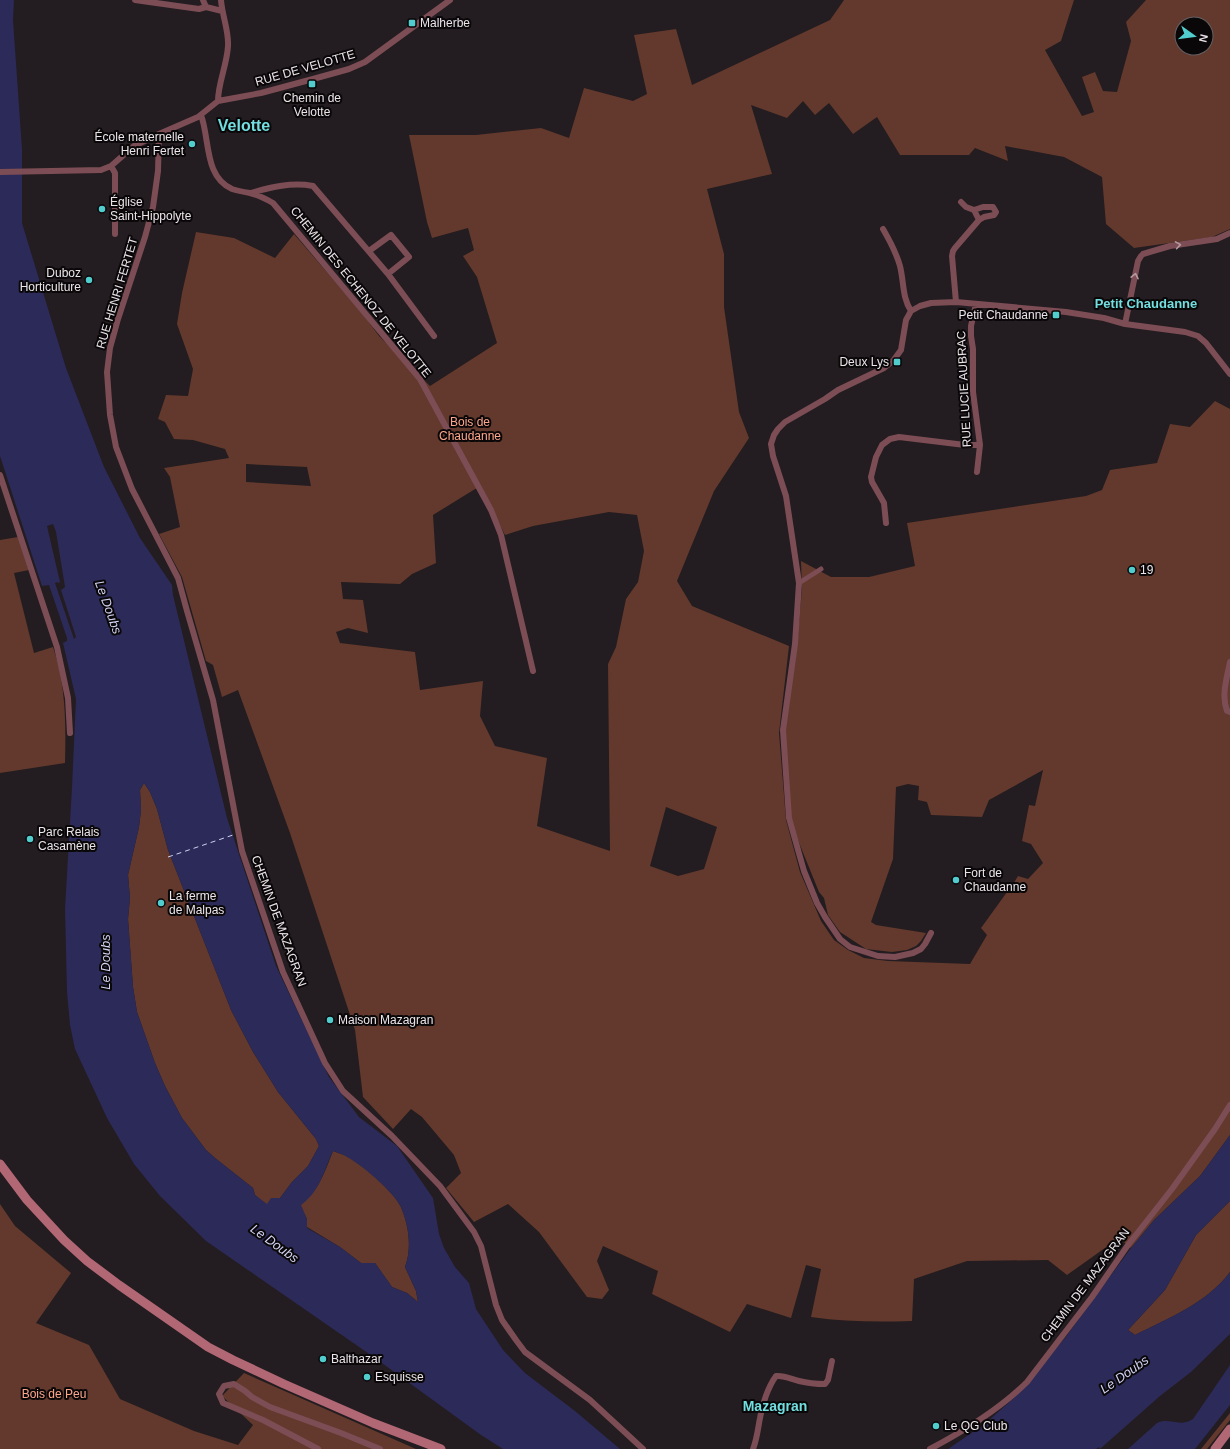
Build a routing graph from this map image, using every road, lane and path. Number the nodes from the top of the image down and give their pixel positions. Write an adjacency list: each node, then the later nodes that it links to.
1 (135, 0): 7 (street)
2 (203, 0): 7 (street)
3 (221, 0): 8 (street)
4 (438, 0): 6 (street)
5 (450, 0): 6 (street, RUE DE VELOTTE)
6 (442, 6): 9 (street, RUE DE VELOTTE)
7 (206, 7): 8 (street)
8 (222, 11): 9 (street)
9 (218, 101): 10 (street)
10 (201, 115): 11 (street); 14 (street, CHEMIN DES ECHENOZ DE VELOTTE)
11 (159, 134): 12 (street); 33 (street, RUE HENRI FERTET)
12 (111, 166): 13 (street); 20 (street)
13 (0, 172)
14 (251, 193): 21 (street); 37 (street, CHEMIN DES ECHENOZ DE VELOTTE)
15 (961, 202): 16 (street)
16 (974, 210): 17 (street); 17 (street)
17 (979, 220): 23 (street)
18 (883, 229): 25 (street)
19 (1230, 233): 26 (street, one-way to 19)
20 (115, 234)
21 (369, 252): 22 (street); 22 (street)
22 (388, 274): 27 (street)
23 (956, 302): 24 (street); 25 (street)
24 (976, 304): 26 (street); 29 (street, RUE LUCIE AUBRAC)
25 (911, 311): 35 (street)
26 (1126, 324): 28 (street)
27 (434, 336)
28 (1230, 374)
29 (980, 445): 30 (street, RUE LUCIE AUBRAC); 32 (street)
30 (977, 472)
31 (0, 475): 39 (street)
32 (886, 523)
33 (149, 524): 49 (street, CHEMIN DE MAZAGRAN)
34 (821, 569): 35 (street)
35 (798, 583): 40 (street)
36 (1230, 662): 38 (street)
37 (533, 671)
38 (1230, 712)
39 (70, 733)
40 (931, 933)
41 (1230, 1105): 51 (street, CHEMIN DE MAZAGRAN)
42 (0, 1164): 48 (main road)
43 (832, 1361): 50 (street)
44 (1230, 1429): 45 (main road)
45 (1226, 1436): 52 (main road)
46 (318, 1449): 47 (street)
47 (380, 1449)
48 (440, 1449)
49 (643, 1449)
50 (753, 1449)
51 (930, 1449)
52 (1215, 1449)

